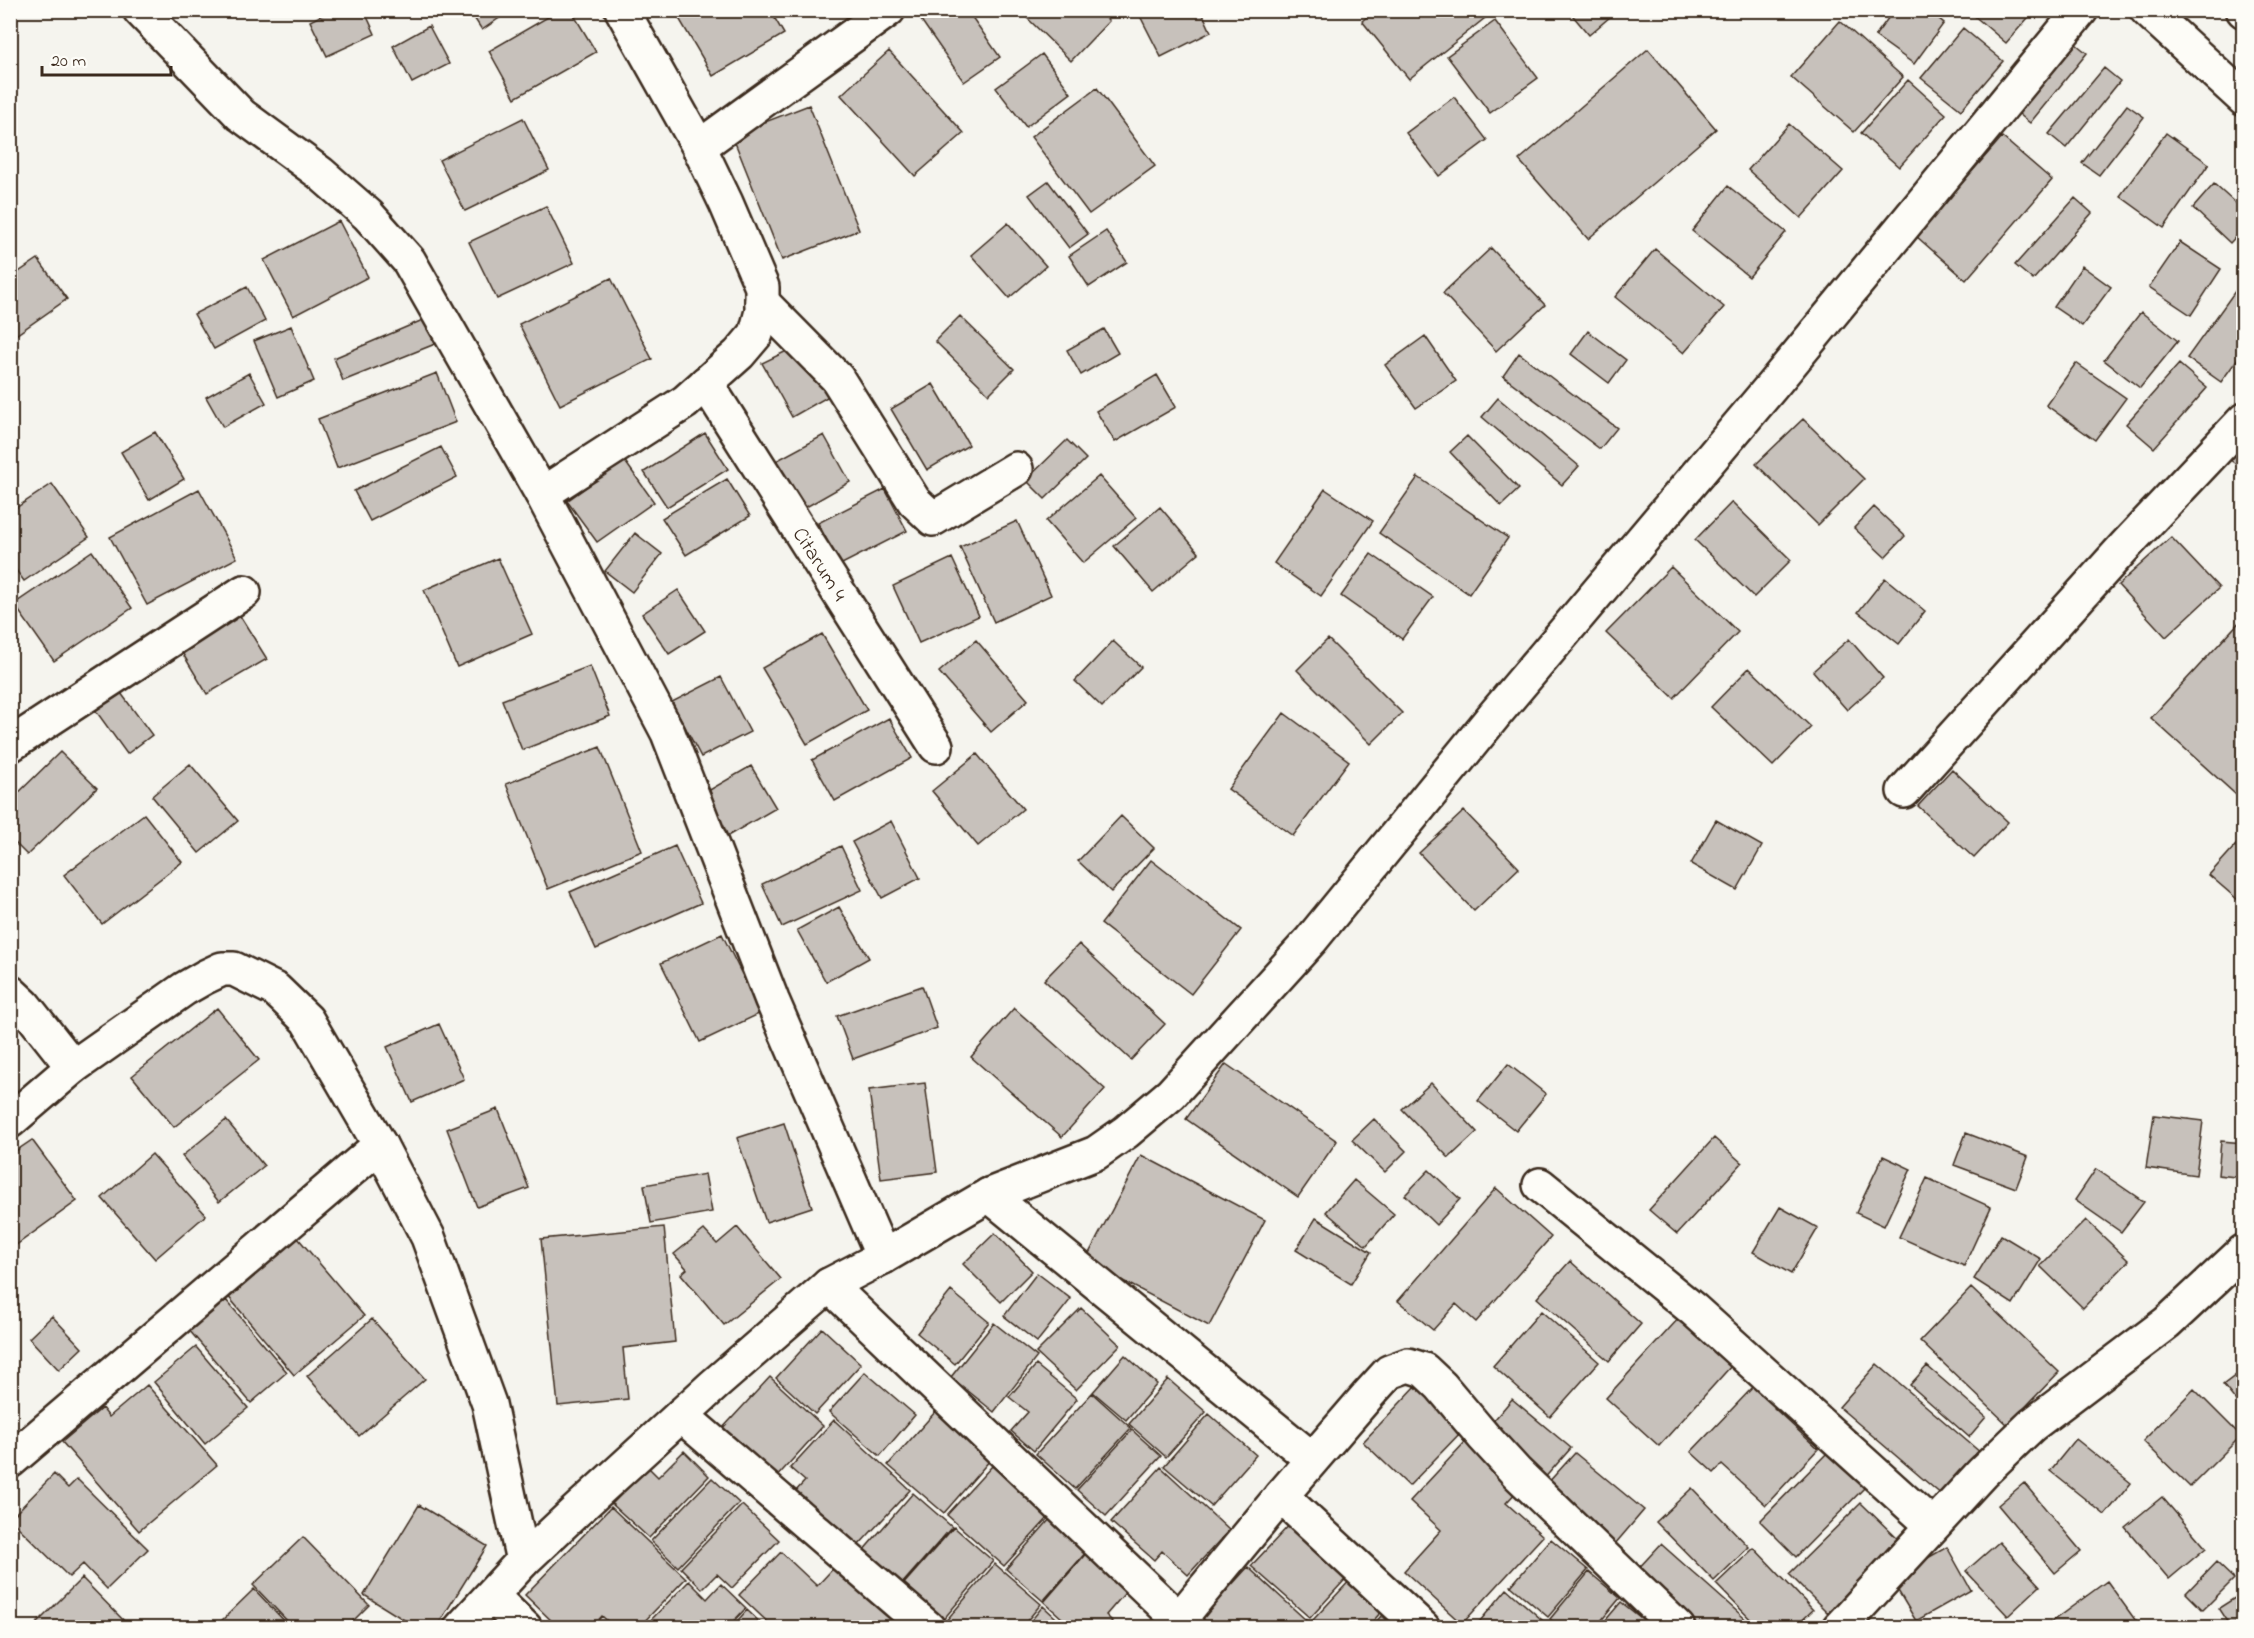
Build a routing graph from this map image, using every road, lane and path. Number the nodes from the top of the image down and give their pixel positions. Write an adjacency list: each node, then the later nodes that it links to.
1 (140, 10): 12 (street)
2 (622, 10): 7 (street)
3 (888, 10): 7 (street)
4 (2081, 10): 22 (street)
5 (2147, 10): 6 (street)
6 (2244, 99)
7 (699, 147): 8 (street)
8 (762, 302): 9 (street); 11 (street)
9 (706, 383): 12 (street); 15 (street, Citarum 4)
10 (2244, 420): 16 (street)
11 (1017, 469)
12 (542, 494): 24 (street)
13 (244, 592): 14 (street)
14 (10, 745)
15 (936, 746)
16 (1904, 792)
17 (10, 992): 18 (street)
18 (73, 1067): 19 (street); 20 (street)
19 (10, 1120)
20 (380, 1145): 28 (street); 31 (street)
21 (1540, 1185): 30 (street)
22 (989, 1195): 24 (street); 27 (street)
23 (2244, 1251): 30 (street)
24 (883, 1257): 25 (street)
25 (829, 1285): 26 (street); 33 (street)
26 (681, 1415): 31 (street); 36 (street)
27 (1312, 1459): 29 (street); 38 (street)
28 (10, 1461)
29 (1281, 1496): 33 (street); 37 (street)
30 (1932, 1525): 39 (street)
31 (523, 1561): 32 (street)
32 (492, 1596): 34 (street); 35 (street)
33 (1180, 1625)
34 (461, 1628)
35 (525, 1628)
36 (928, 1628)
37 (1423, 1628)
38 (1678, 1628)
39 (1839, 1628)

